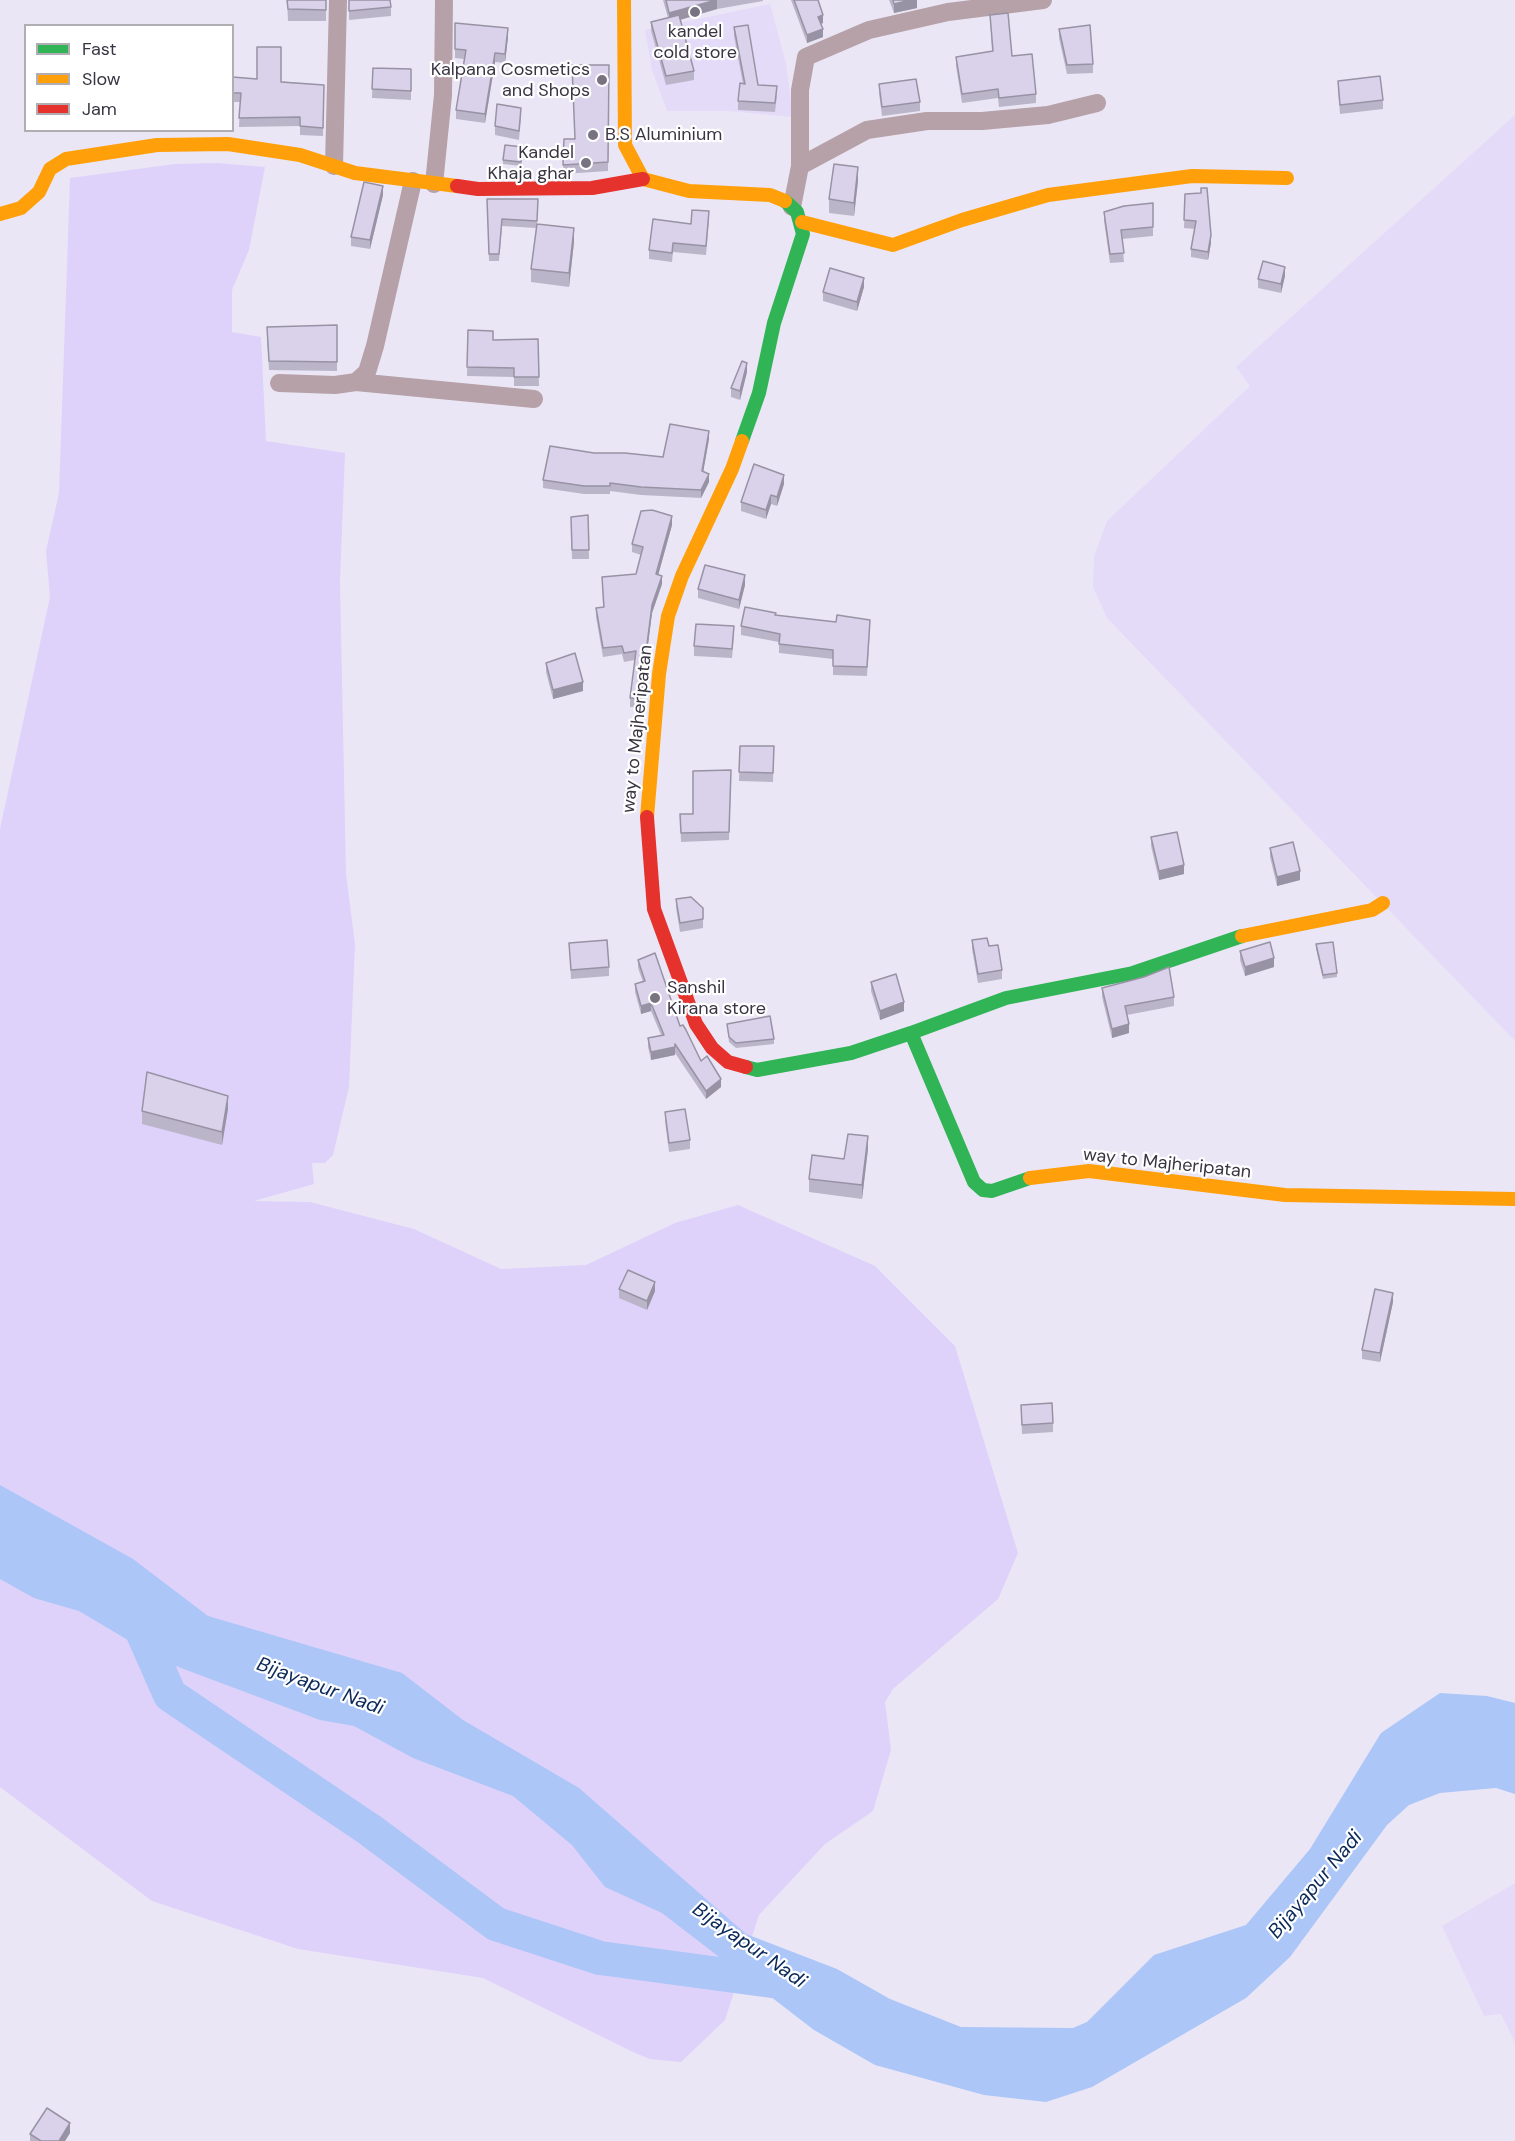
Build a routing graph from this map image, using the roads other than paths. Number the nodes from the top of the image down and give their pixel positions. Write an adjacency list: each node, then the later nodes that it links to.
1 (338, 0): 6 (street)
2 (444, 0): 11 (street)
3 (624, 0): 9 (main road)
4 (1043, 0): 7 (street)
5 (1097, 104): 7 (street)
6 (334, 166): 10 (main road); 12 (main road)
7 (800, 166): 13 (street)
8 (1287, 178): 13 (main road)
9 (644, 179): 11 (main road); 13 (main road)
10 (413, 181): 11 (main road); 14 (street)
11 (434, 184)
12 (0, 214)
13 (797, 214): 18 (main road, way to Majheripatan)
14 (356, 382): 15 (street); 16 (street)
15 (279, 383)
16 (534, 399)
17 (1383, 903): 18 (main road)
18 (911, 1033): 19 (main road, way to Majheripatan)
19 (1515, 1200)

